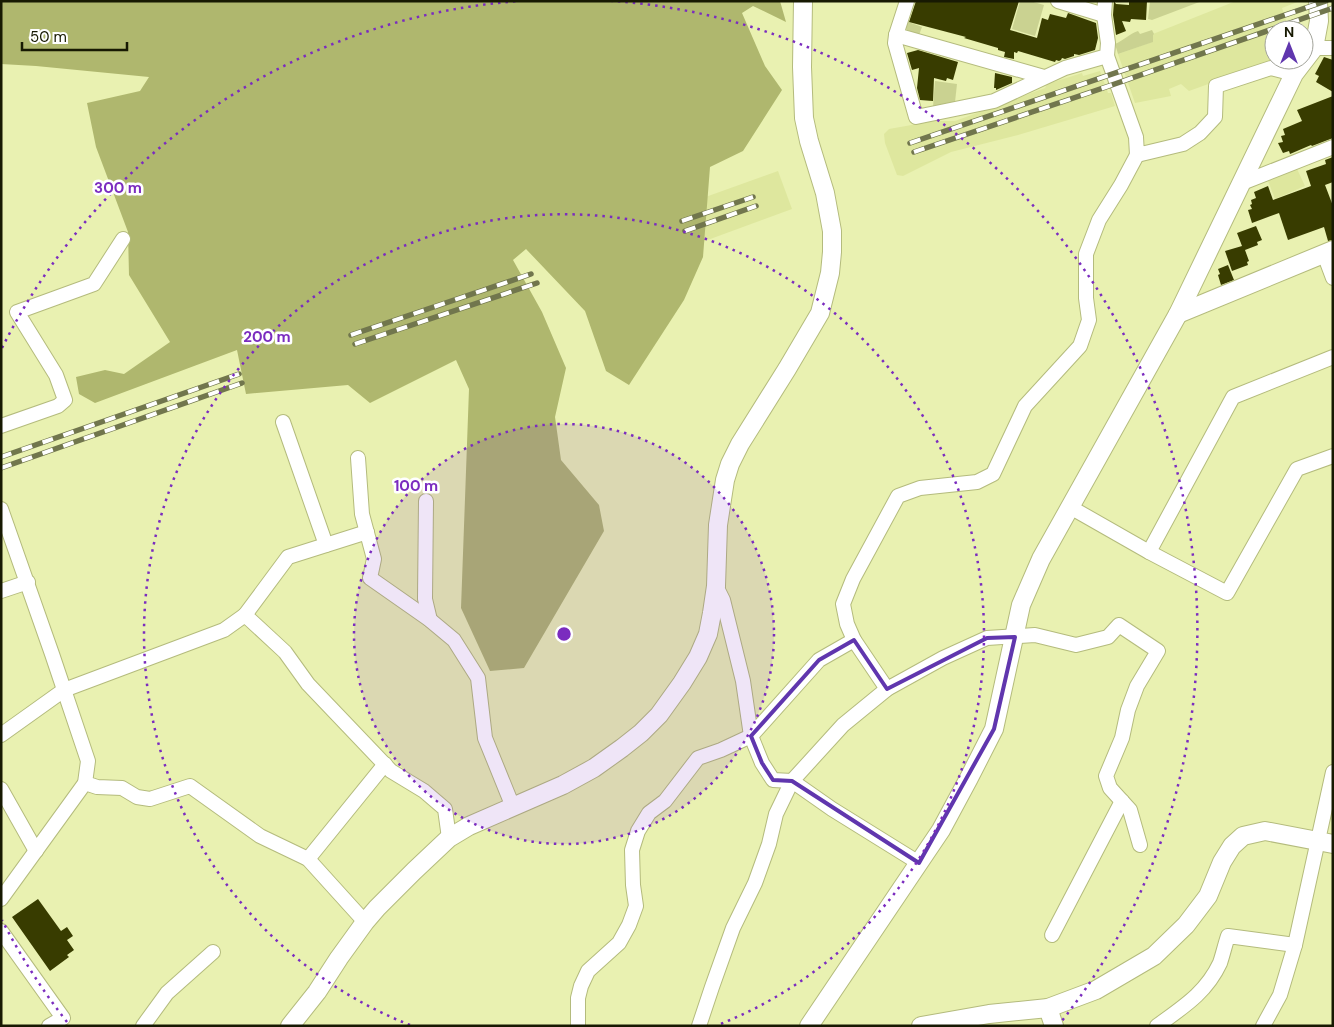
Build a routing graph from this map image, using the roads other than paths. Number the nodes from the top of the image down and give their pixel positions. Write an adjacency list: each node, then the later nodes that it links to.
1 (803, 1): 32 (street)
2 (907, 1): 6 (street)
3 (1058, 1): 5 (street)
4 (1318, 1): 7 (street)
5 (1104, 8): 9 (street)
6 (896, 36): 12 (street); 12 (street)
7 (1314, 48): 8 (street)
8 (1333, 48)
9 (1107, 56): 12 (street); 14 (street)
10 (1297, 70): 11 (street)
11 (1294, 74): 14 (street); 15 (street)
12 (1044, 77)
13 (1333, 147): 15 (street)
14 (1137, 155): 37 (street)
15 (1242, 183): 19 (street)
16 (123, 239): 22 (street)
17 (1328, 252): 18 (street); 19 (street)
18 (1333, 278)
19 (1178, 314): 26 (street)
20 (1333, 358): 30 (street)
21 (283, 422): 29 (street)
22 (1, 426)
23 (1333, 456): 30 (street)
24 (358, 458): 28 (street)
25 (426, 501): 35 (street)
26 (1070, 507): 30 (street); 36 (street)
27 (1, 509): 31 (street)
28 (367, 532): 29 (street); 35 (street)
29 (326, 545): 34 (street)
30 (1149, 552)
31 (28, 582): 33 (street); 39 (street)
32 (716, 586): 41 (street); 48 (street)
33 (1, 591)
34 (245, 615): 39 (street); 42 (street)
35 (430, 620): 48 (street)
36 (1015, 637): 38 (street); 47 (street); 54 (street)
37 (854, 640): 38 (street); 41 (street)
38 (887, 689): 44 (street)
39 (64, 690): 40 (street); 45 (street)
40 (1, 735)
41 (751, 736): 44 (street); 66 (street)
42 (385, 764): 49 (street); 53 (street)
43 (1333, 772): 50 (street)
44 (792, 781): 54 (street); 67 (street)
45 (85, 783): 52 (street); 53 (street)
46 (1, 789): 52 (street)
47 (1122, 802): 51 (street); 58 (street)
48 (513, 807): 49 (street)
49 (449, 838): 56 (street)
50 (1325, 843): 59 (street); 61 (street)
51 (1140, 845)
52 (36, 851): 55 (street)
53 (308, 859): 56 (street)
54 (919, 863): 68 (street)
55 (1, 899)
56 (365, 922): 65 (street)
57 (1, 931): 62 (street)
58 (1052, 935)
59 (1295, 945): 71 (street); 72 (street)
60 (213, 952): 64 (street)
61 (1048, 1008): 69 (street); 70 (street)
62 (64, 1022): 63 (street)
63 (49, 1026)
64 (143, 1026)
65 (290, 1026)
66 (578, 1026)
67 (699, 1026)
68 (809, 1026)
69 (921, 1026)
70 (1054, 1026)
71 (1156, 1026)
72 (1263, 1026)

